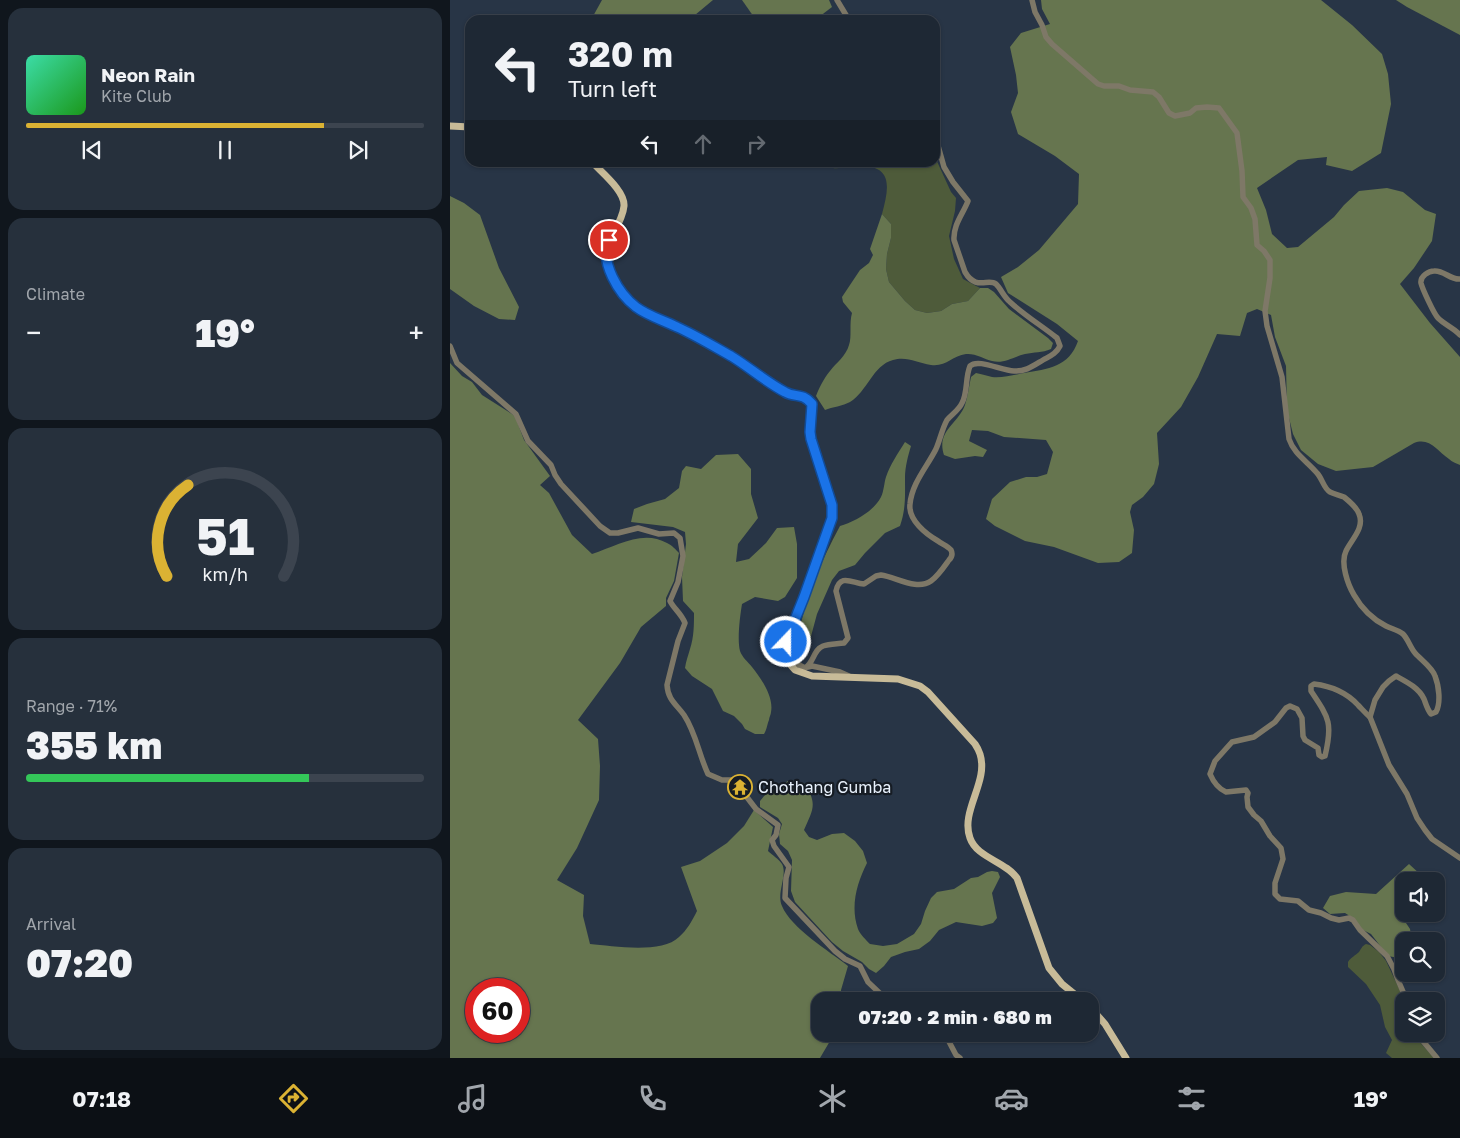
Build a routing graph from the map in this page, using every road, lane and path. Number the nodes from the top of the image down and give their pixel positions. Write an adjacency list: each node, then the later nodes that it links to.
1 (837, 0): 3 (street)
2 (1032, 0): 14 (street)
3 (847, 15)
4 (450, 126): 5 (main road)
5 (465, 127)
6 (940, 153): 12 (street)
7 (597, 167): 11 (main road)
8 (1460, 279): 9 (street)
9 (1460, 335)
10 (450, 346): 16 (street)
11 (786, 658): 12 (street); 13 (main road)
12 (808, 667): 13 (street)
13 (853, 678): 17 (main road)
14 (1370, 717): 15 (street); 18 (street)
15 (1460, 858)
16 (879, 992)
17 (1072, 992)
18 (1403, 992)
19 (1099, 1017): 23 (main road)
20 (949, 1042): 22 (street)
21 (1424, 1042): 24 (street)
22 (960, 1058)
23 (1126, 1058)
24 (1438, 1058)

